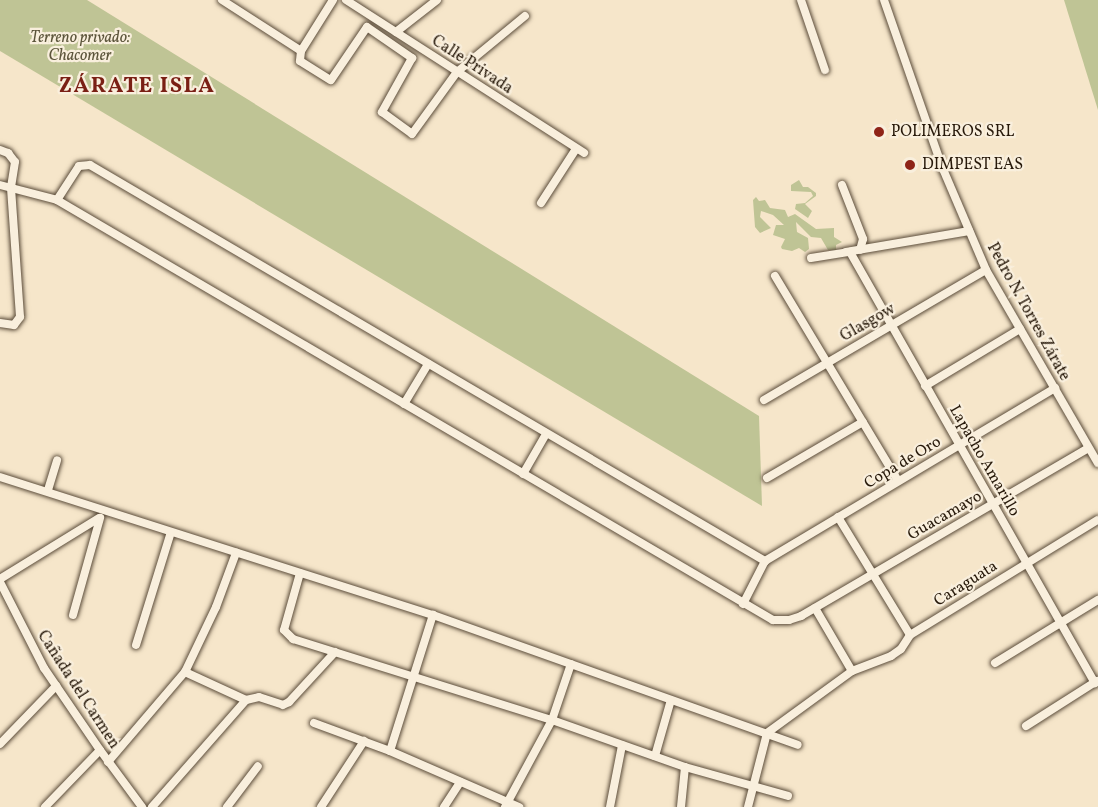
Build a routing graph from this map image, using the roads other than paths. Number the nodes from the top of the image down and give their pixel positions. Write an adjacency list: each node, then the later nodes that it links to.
1 (222, 0): 9 (street)
2 (333, 0): 9 (street)
3 (346, 0): 8 (street, Calle Privada)
4 (436, 0): 8 (street)
5 (801, 0): 10 (street)
6 (884, 0): 18 (street, Pedro N. Torres Zárate)
7 (525, 16): 11 (street)
8 (396, 32): 11 (street, Calle Privada)
9 (301, 51): 11 (street)
10 (825, 70)
11 (458, 72): 17 (street, Calle Privada)
12 (4, 151): 15 (street)
13 (0, 185): 15 (street, Guacamayo)
14 (842, 186): 19 (street)
15 (11, 188): 16 (street, Guacamayo); 22 (street)
16 (57, 200): 26 (street); 30 (street, Guacamayo)
17 (541, 203)
18 (969, 231): 19 (street); 20 (street, Pedro N. Torres Zárate)
19 (860, 250): 23 (street, Lapacho Amarillo)
20 (986, 270): 23 (street, Glasgow); 24 (street, Pedro N. Torres Zárate)
21 (775, 276): 25 (street)
22 (0, 323)
23 (891, 326): 25 (street, Glasgow); 27 (street, Lapacho Amarillo)
24 (1020, 329): 27 (street); 28 (street, Pedro N. Torres Zárate)
25 (827, 363): 29 (street, Glasgow); 31 (street)
26 (428, 364): 30 (street); 32 (street)
27 (925, 386): 33 (street, Lapacho Amarillo)
28 (1055, 388): 33 (street, Copa de Oro); 34 (street, Pedro N. Torres Zárate)
29 (764, 400)
30 (404, 404): 37 (street, Guacamayo)
31 (863, 422): 39 (street); 40 (street)
32 (546, 434): 37 (street); 49 (street)
33 (959, 445): 40 (street, Copa de Oro); 42 (street, Lapacho Amarillo)
34 (1089, 448): 36 (street, Pedro N. Torres Zárate); 42 (street, Guacamayo)
35 (57, 460): 41 (street)
36 (1098, 463)
37 (523, 474): 55 (street, Guacamayo)
38 (0, 477): 41 (street)
39 (767, 478)
40 (898, 481): 44 (street, Copa de Oro)
41 (48, 490): 43 (street)
42 (992, 504): 50 (street, Lapacho Amarillo); 52 (street, Guacamayo)
43 (106, 511): 45 (street); 47 (street)
44 (838, 517): 49 (street, Copa de Oro); 52 (street)
45 (99, 518): 53 (street); 57 (street)
46 (1098, 520): 50 (street, Caraguata)
47 (171, 532): 48 (street); 61 (street)
48 (236, 553): 51 (street); 66 (street)
49 (765, 561): 55 (street)
50 (1026, 563): 59 (street, Lapacho Amarillo); 60 (street, Caraguata)
51 (300, 573): 58 (street); 62 (street)
52 (873, 574): 56 (street, Guacamayo); 60 (street)
53 (0, 580): 69 (street, Cañada del Carmen)
54 (1098, 600): 59 (street)
55 (743, 604): 56 (street, Guacamayo)
56 (815, 608): 65 (street)
57 (73, 615)
58 (433, 615): 64 (street); 67 (street)
59 (1061, 623): 63 (street); 68 (street, Lapacho Amarillo)
60 (910, 635): 65 (street, Caraguata)
61 (136, 645)
62 (335, 652): 67 (street); 70 (street)
63 (995, 663)
64 (571, 664): 71 (street); 72 (street)
65 (852, 671): 75 (street, Caraguata)
66 (185, 672): 70 (street); 83 (street)
67 (414, 676): 72 (street); 81 (street)
68 (1096, 682): 74 (street)
69 (56, 686): 77 (street); 80 (street, Cañada del Carmen)
70 (246, 700): 92 (street)
71 (671, 700): 75 (street); 82 (street)
72 (552, 720): 78 (street); 89 (street)
73 (314, 723): 76 (street)
74 (1026, 726)
75 (767, 733): 79 (street); 87 (street)
76 (364, 741): 81 (street); 94 (street)
77 (0, 744)
78 (622, 745): 82 (street); 97 (street)
79 (798, 745)
80 (100, 750): 83 (street, Cañada del Carmen); 90 (street)
81 (390, 751): 86 (street)
82 (655, 756): 85 (street)
83 (108, 762): 91 (street, Cañada del Carmen)
84 (258, 766): 93 (street)
85 (684, 767): 87 (street); 98 (street)
86 (460, 782): 89 (street); 95 (street)
87 (752, 788): 88 (street); 99 (street)
88 (788, 796)
89 (506, 805): 96 (street)
90 (45, 807)
91 (142, 807)
92 (152, 807)
93 (227, 807)
94 (321, 807)
95 (444, 807)
96 (519, 807)
97 (610, 807)
98 (681, 807)
99 (748, 807)

